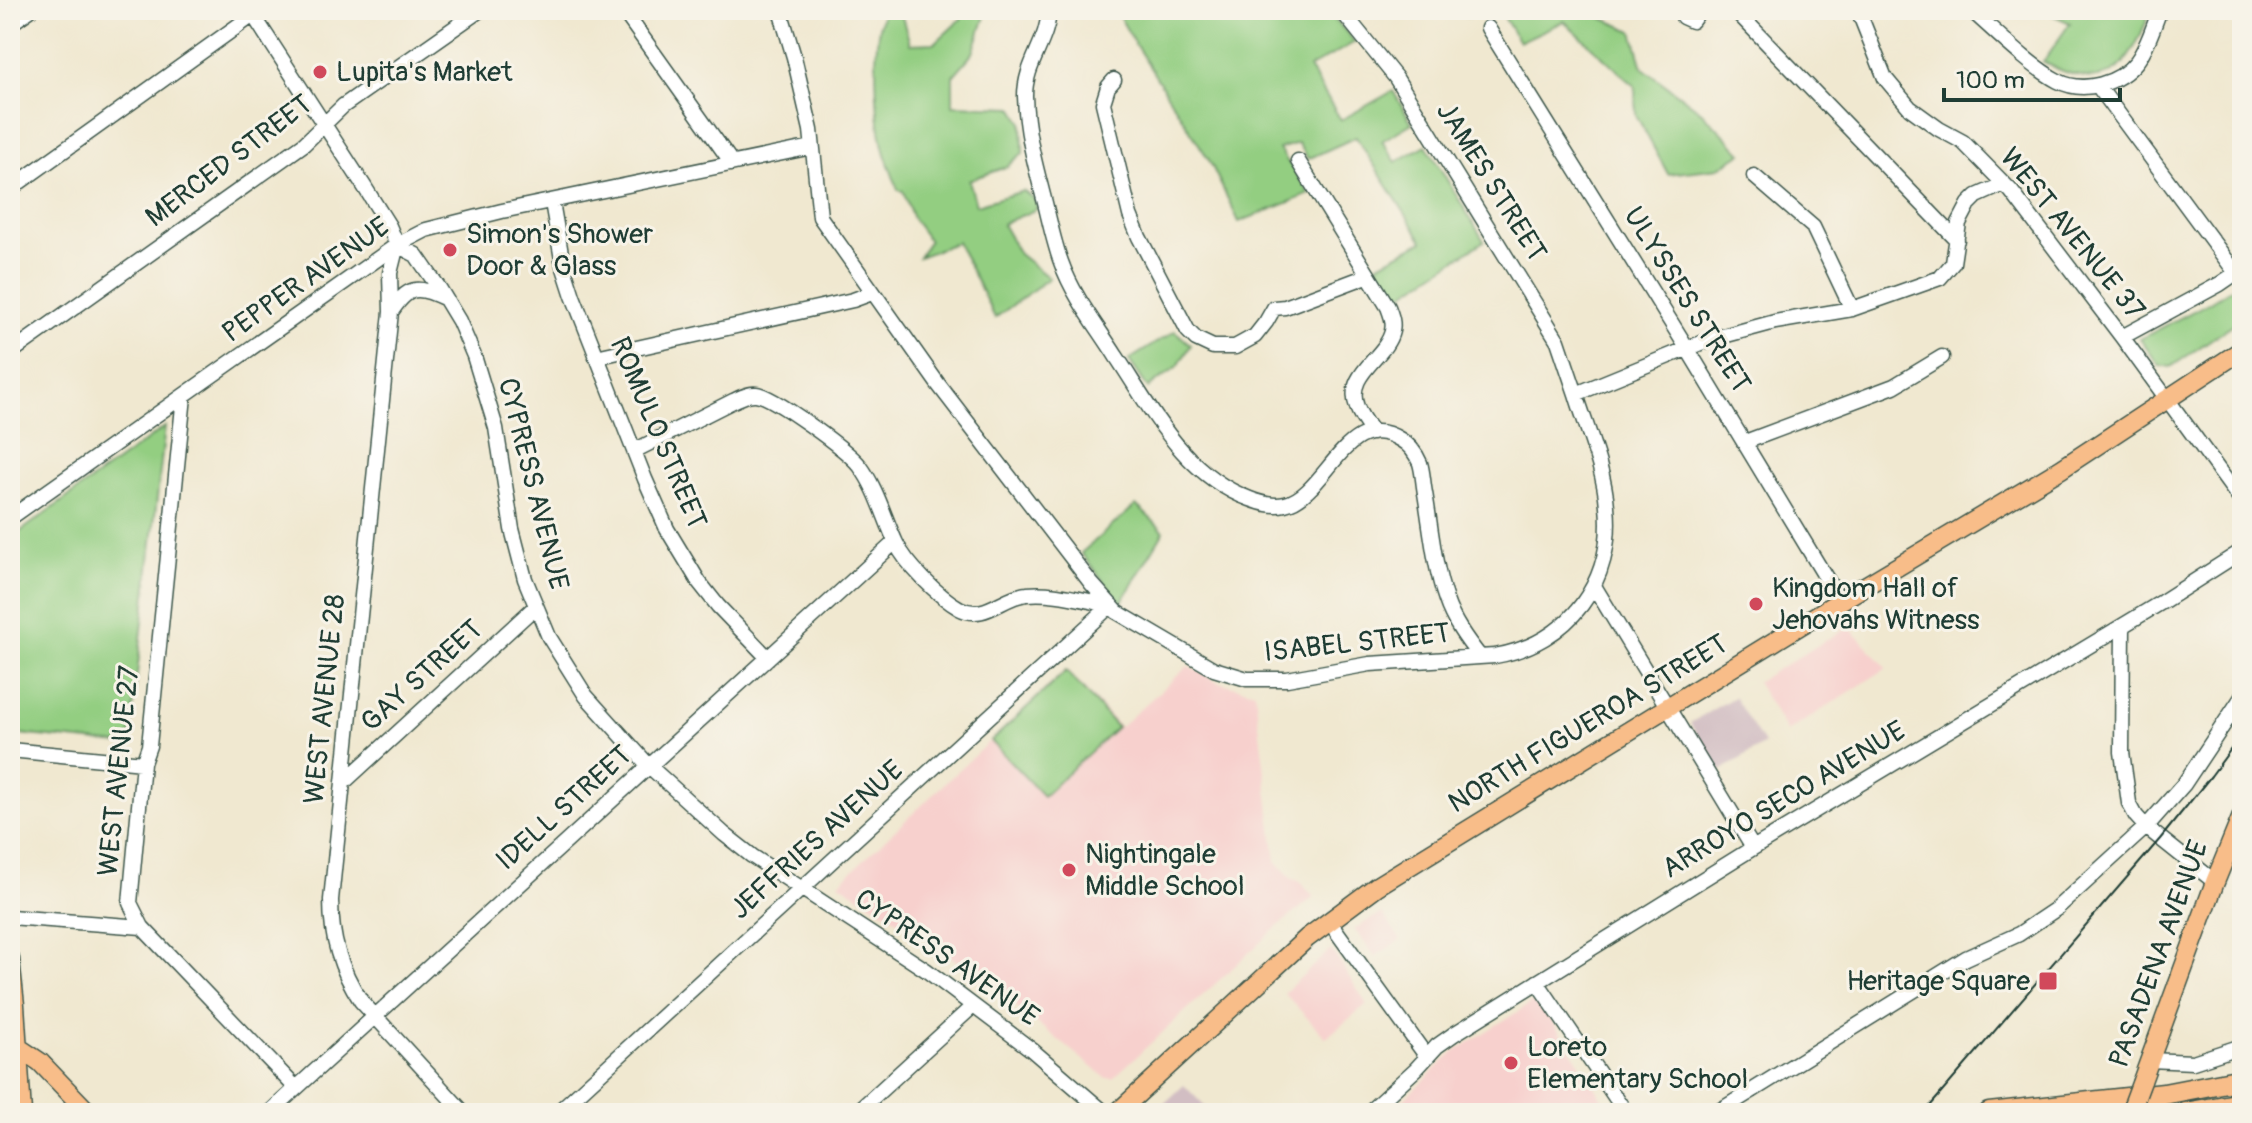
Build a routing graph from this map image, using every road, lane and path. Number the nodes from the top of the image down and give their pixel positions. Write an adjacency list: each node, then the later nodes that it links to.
1 (30, 10): 14 (street)
2 (480, 10): 18 (street, MERCED STREET)
3 (623, 10): 21 (street)
4 (780, 10): 19 (street, ISABEL STREET)
5 (1049, 10): 43 (street)
6 (1341, 10): 40 (street, JAMES STREET)
7 (1679, 10): 13 (street)
8 (1735, 10): 26 (street)
9 (1858, 10): 23 (street, WEST AVENUE 37)
10 (1971, 10): 17 (street)
11 (2160, 10): 17 (street)
12 (252, 13): 18 (street, CYPRESS AVENUE); 24 (street)
13 (1694, 16)
14 (10, 24)
15 (1488, 28): 35 (street, ULYSSES STREET)
16 (1114, 80): 29 (street)
17 (2098, 86): 28 (street)
18 (323, 125): 27 (street, CYPRESS AVENUE); 37 (street, MERCED STREET)
19 (812, 147): 21 (street, PEPPER AVENUE); 30 (street, ISABEL STREET)
20 (1298, 161): 29 (street)
21 (732, 163): 25 (street, PEPPER AVENUE)
22 (1754, 176): 32 (street)
23 (2004, 184): 26 (street); 34 (street, WEST AVENUE 37)
24 (10, 189)
25 (552, 202): 27 (street, PEPPER AVENUE); 38 (street, ROMULO STREET)
26 (1957, 240): 32 (street)
27 (397, 245): 31 (street, CYPRESS AVENUE); 33 (street, WEST AVENUE 28); 41 (street, PEPPER AVENUE)
28 (2239, 271): 34 (street)
29 (1367, 276): 43 (street)
30 (872, 293): 38 (street); 52 (street, ISABEL STREET)
31 (445, 298): 33 (street); 53 (street, CYPRESS AVENUE)
32 (1852, 309): 35 (street)
33 (391, 312): 62 (street, WEST AVENUE 28)
34 (2122, 337): 42 (street, WEST AVENUE 37)
35 (1687, 348): 40 (street); 44 (street, ULYSSES STREET)
36 (2242, 350): 42 (main road, NORTH FIGUEROA STREET)
37 (10, 353)
38 (596, 357): 45 (street, ROMULO STREET)
39 (1942, 357): 44 (street)
40 (1576, 394): 50 (street, ISABEL STREET)
41 (184, 396): 47 (street, PEPPER AVENUE); 60 (street, WEST AVENUE 27)
42 (2167, 398): 46 (street, WEST AVENUE 37); 51 (main road, NORTH FIGUEROA STREET)
43 (1373, 433): 55 (street)
44 (1745, 442): 51 (street, ULYSSES STREET)
45 (634, 451): 48 (street); 56 (street, ROMULO STREET)
46 (2242, 502)
47 (10, 518)
48 (895, 542): 52 (street); 56 (street, IDELL STREET)
49 (2242, 551): 54 (street, ARROYO SECO AVENUE)
50 (1594, 586): 55 (street, ISABEL STREET); 58 (street)
51 (1840, 601): 58 (main road, NORTH FIGUEROA STREET)
52 (1111, 605): 55 (street, ISABEL STREET); 67 (street, JEFFRIES AVENUE)
53 (535, 607): 61 (street, CYPRESS AVENUE); 62 (street, GAY STREET)
54 (2123, 626): 64 (street); 65 (street, ARROYO SECO AVENUE)
55 (1480, 657)
56 (768, 658): 61 (street, IDELL STREET)
57 (2242, 697): 64 (street)
58 (1668, 707): 65 (street); 69 (main road, NORTH FIGUEROA STREET)
59 (10, 750): 60 (street)
60 (143, 763): 70 (street, WEST AVENUE 27)
61 (649, 766): 67 (street, CYPRESS AVENUE); 74 (street, IDELL STREET)
62 (343, 783): 74 (street, WEST AVENUE 28)
63 (2242, 816): 66 (main road, PASADENA AVENUE)
64 (2146, 827): 66 (street); 92 (street)
65 (1753, 848): 72 (street, ARROYO SECO AVENUE)
66 (2215, 882): 78 (main road, PASADENA AVENUE)
67 (802, 889): 73 (street, CYPRESS AVENUE); 86 (street, JEFFRIES AVENUE)
68 (10, 917): 70 (street)
69 (1329, 921): 77 (street); 89 (main road, NORTH FIGUEROA STREET)
70 (142, 927): 80 (street, WEST AVENUE 27)
71 (10, 959): 76 (main road)
72 (1537, 982): 77 (street, ARROYO SECO AVENUE); 91 (street)
73 (973, 1006): 87 (street); 88 (street, CYPRESS AVENUE)
74 (375, 1016): 80 (street, IDELL STREET); 85 (street, WEST AVENUE 28)
75 (2242, 1046): 78 (street)
76 (19, 1048): 82 (main road); 83 (main road)
77 (1427, 1057): 90 (street, ARROYO SECO AVENUE)
78 (2149, 1060): 94 (main road, PASADENA AVENUE, bridge)
79 (2242, 1079): 93 (highway)
80 (296, 1088): 84 (street, IDELL STREET)
81 (2242, 1103): 95 (highway)
82 (22, 1113)
83 (89, 1113)
84 (269, 1113)
85 (464, 1113)
86 (557, 1113)
87 (856, 1113)
88 (1105, 1113)
89 (1117, 1113)
90 (1368, 1113)
91 (1626, 1113)
92 (1716, 1113)
93 (1989, 1113)
94 (2130, 1113)
95 (2185, 1113)

